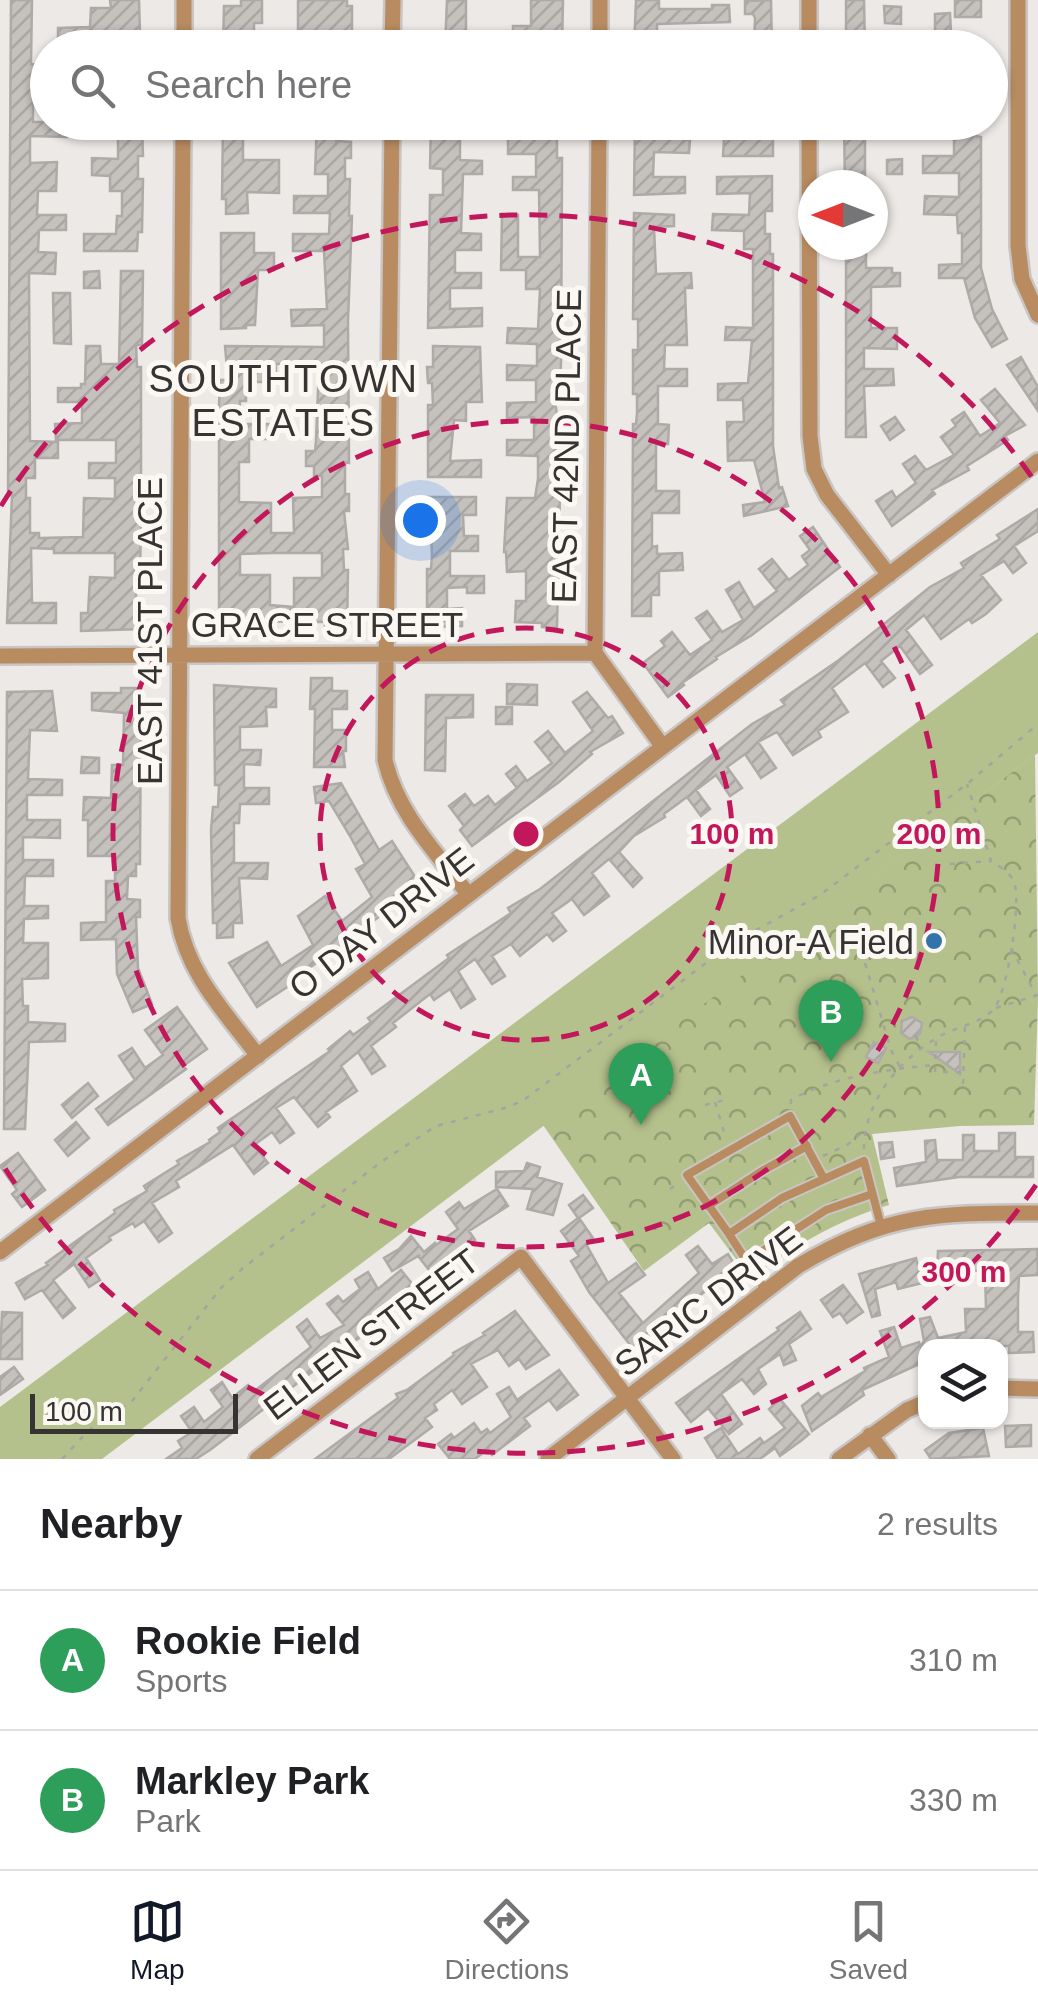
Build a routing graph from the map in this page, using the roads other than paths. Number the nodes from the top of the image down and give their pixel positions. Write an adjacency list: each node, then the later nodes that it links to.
1 (184, 0): 6 (street)
2 (393, 0): 7 (street)
3 (600, 0): 8 (street)
4 (808, 0): 9 (street)
5 (1018, 0): 14 (street)
6 (184, 30)
7 (392, 30)
8 (600, 30)
9 (809, 30)
10 (183, 140): 19 (street, EAST 41ST PLACE)
11 (392, 140): 17 (street)
12 (599, 140): 18 (street, EAST 42ND PLACE)
13 (809, 140): 16 (street)
14 (1038, 315)
15 (1038, 461): 16 (street, O DAY DRIVE)
16 (888, 574): 21 (street, O DAY DRIVE)
17 (386, 653): 18 (street, GRACE STREET); 19 (street, GRACE STREET); 22 (street)
18 (594, 653): 21 (street, EAST 42ND PLACE)
19 (178, 655): 20 (street, GRACE STREET); 23 (street, EAST 41ST PLACE)
20 (0, 656)
21 (663, 747): 22 (street, O DAY DRIVE)
22 (468, 894): 23 (street, O DAY DRIVE)
23 (258, 1056): 31 (street, O DAY DRIVE)
24 (807, 1146): 25 (lane); 27 (lane); 27 (lane)
25 (823, 1177): 26 (lane); 30 (lane)
26 (872, 1194): 29 (lane); 32 (lane)
27 (708, 1206): 30 (lane)
28 (1038, 1213): 29 (street, SARIC DRIVE)
29 (881, 1226): 33 (street, SARIC DRIVE)
30 (728, 1234): 32 (lane)
31 (0, 1252)
32 (747, 1261): 33 (lane)
33 (766, 1290): 36 (street, SARIC DRIVE)
34 (1008, 1388): 35 (street)
35 (1038, 1389)
36 (628, 1399): 39 (street, ELLEN STREET); 40 (street, SARIC DRIVE); 41 (street)
37 (918, 1407): 38 (street)
38 (870, 1435): 42 (street); 43 (street)
39 (257, 1459)
40 (548, 1459)
41 (673, 1459)
42 (839, 1459)
43 (888, 1459)

